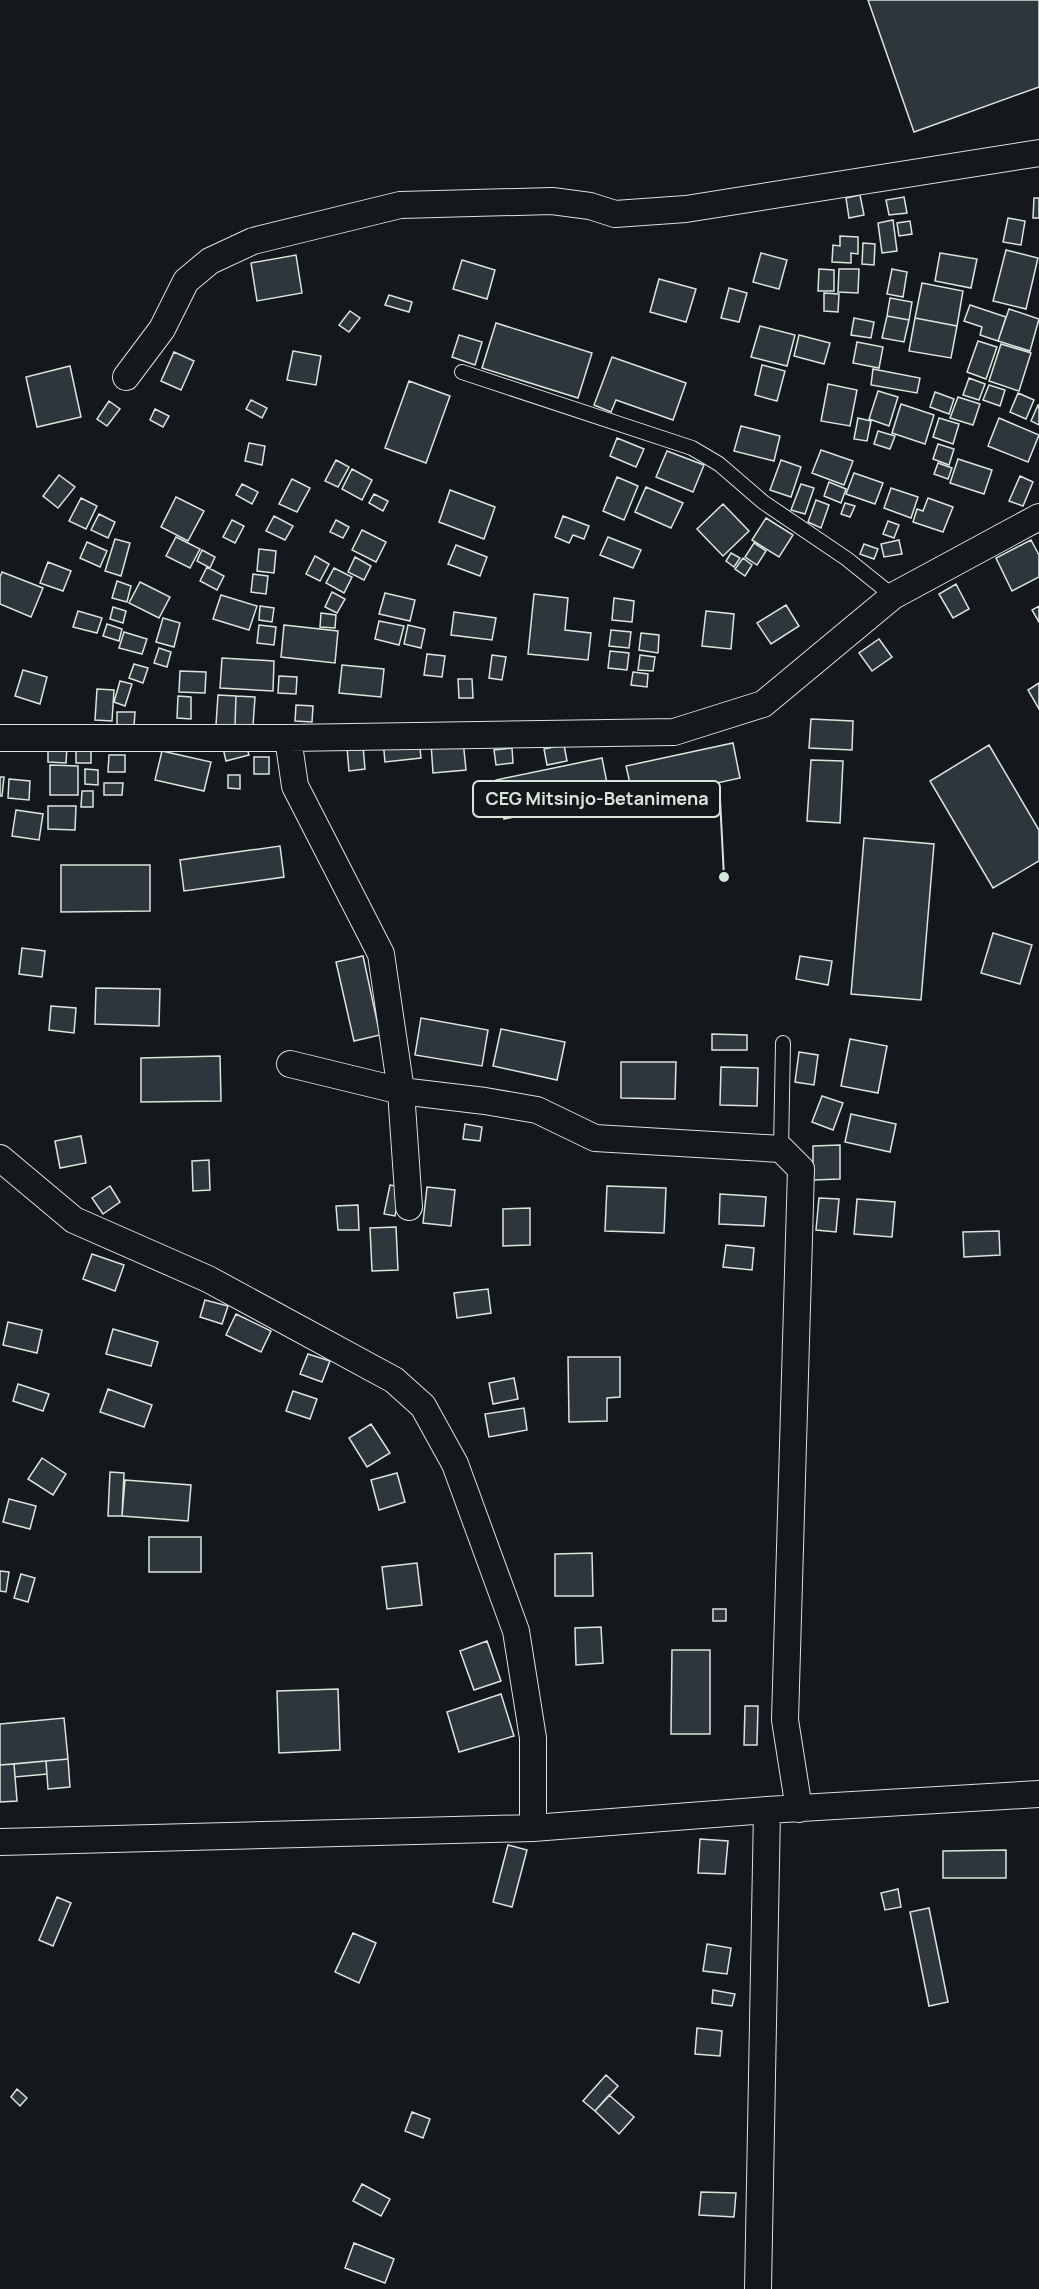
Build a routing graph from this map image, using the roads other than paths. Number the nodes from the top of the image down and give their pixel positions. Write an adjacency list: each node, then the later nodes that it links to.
1 (1039, 153): 3 (street)
2 (462, 372): 5 (lane)
3 (126, 376)
4 (1039, 517): 5 (street)
5 (893, 596): 7 (street)
6 (0, 738): 7 (street)
7 (288, 738): 10 (street)
8 (783, 1043): 11 (lane)
9 (290, 1064): 10 (street)
10 (401, 1091): 11 (street); 13 (street)
11 (781, 1149): 15 (street)
12 (0, 1158): 17 (street)
13 (409, 1207)
14 (1039, 1794): 15 (street)
15 (799, 1809): 16 (street)
16 (767, 1810): 17 (street); 19 (street)
17 (533, 1828): 18 (street)
18 (0, 1842)
19 (758, 2289)

